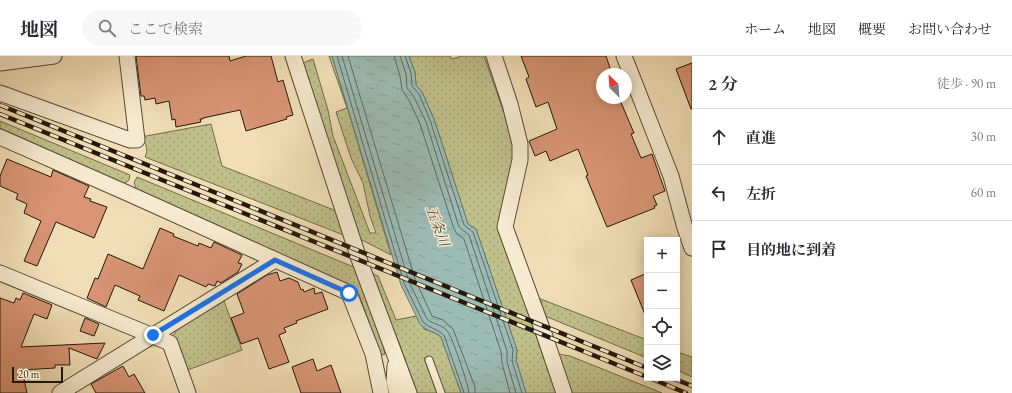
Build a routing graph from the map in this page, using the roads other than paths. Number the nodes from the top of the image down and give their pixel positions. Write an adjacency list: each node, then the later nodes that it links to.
1 (54, 56): 6 (street)
2 (127, 56): 7 (street)
3 (293, 56): 13 (street)
4 (494, 56): 21 (street)
5 (624, 56): 9 (street)
6 (0, 63)
7 (0, 93)
8 (0, 138): 10 (street)
9 (692, 248)
10 (275, 260): 12 (street); 17 (street)
11 (0, 273): 12 (street)
12 (153, 335): 15 (street); 16 (street)
13 (396, 357): 18 (street); 19 (street)
14 (429, 360): 20 (lane)
15 (60, 393)
16 (188, 393)
17 (381, 393)
18 (397, 393)
19 (409, 393)
20 (441, 393)
21 (564, 393)

